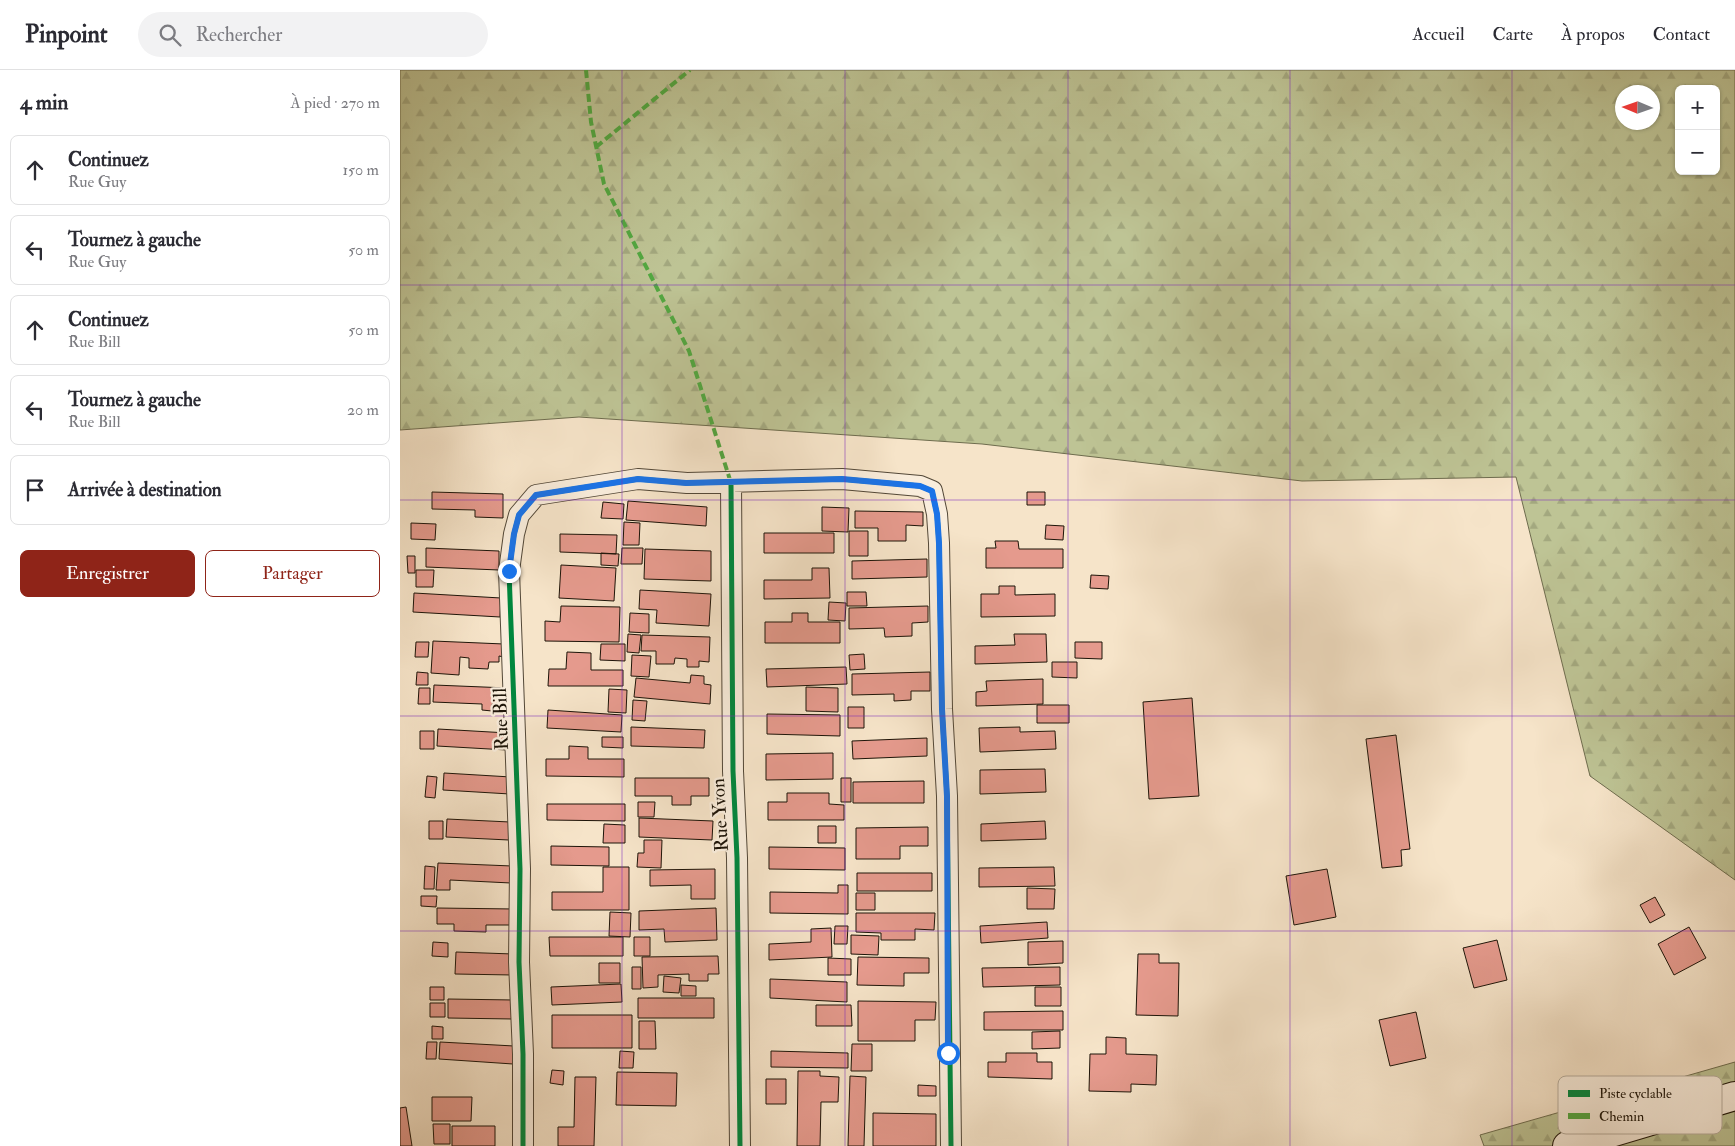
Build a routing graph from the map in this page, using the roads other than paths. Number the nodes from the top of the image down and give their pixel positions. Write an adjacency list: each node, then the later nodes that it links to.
1 (731, 483): 5 (street, Rue Bill); 6 (street, Rue Yvon); 7 (street, Rue Bill)
2 (1735, 1096): 3 (street)
3 (1722, 1100)
4 (1607, 1134): 8 (street)
5 (523, 1146)
6 (740, 1146)
7 (950, 1146)
8 (1566, 1146)

